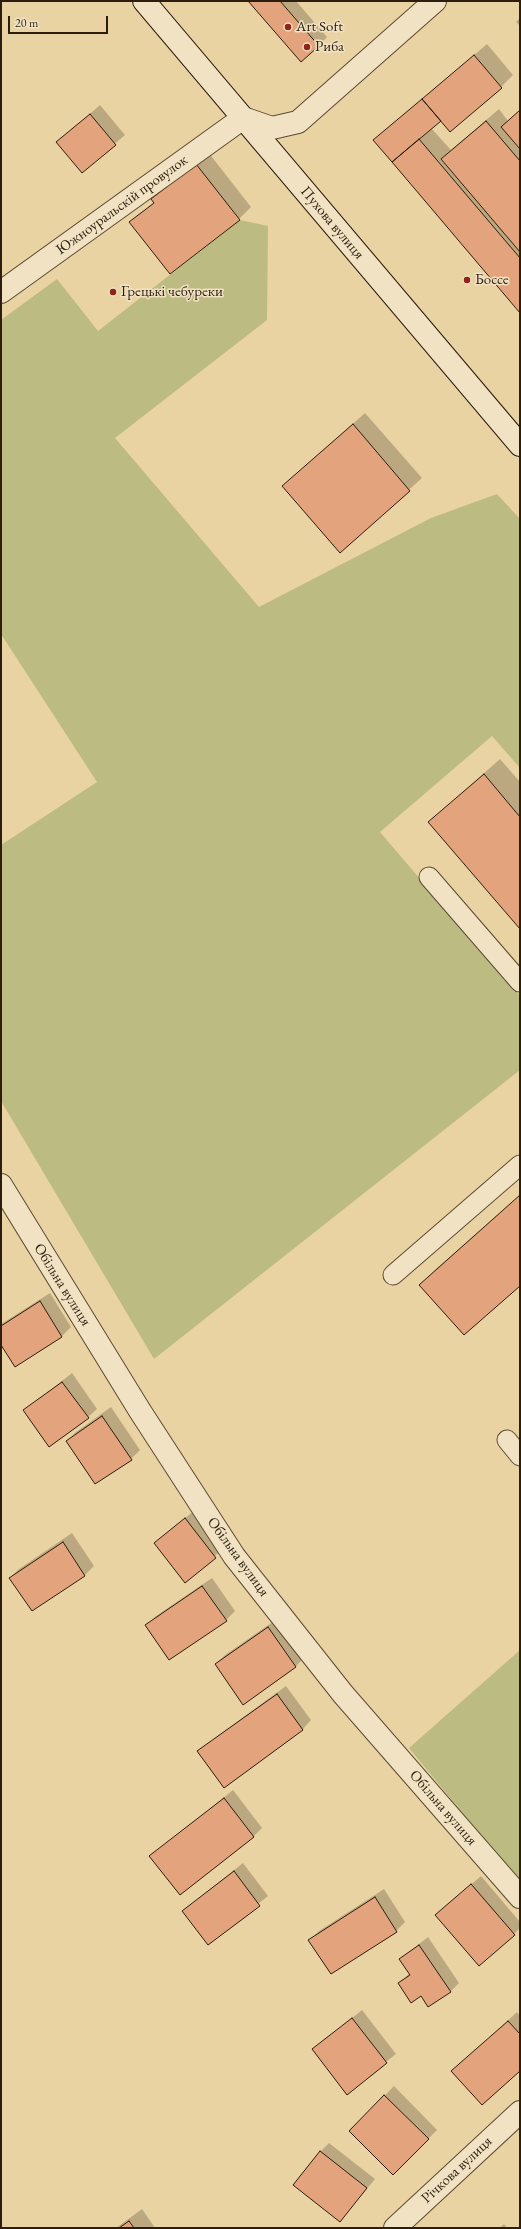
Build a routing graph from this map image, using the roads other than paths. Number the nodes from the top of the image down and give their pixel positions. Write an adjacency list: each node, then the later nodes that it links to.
1 (144, 1): 3 (street, Пухова вулиця)
2 (434, 1): 3 (street)
3 (242, 118): 4 (street, Южноуральскій провулок); 5 (street, Пухова вулиця)
4 (1, 292)
5 (520, 445)
6 (429, 877): 7 (lane)
7 (520, 982)
8 (520, 1165): 10 (lane)
9 (1, 1185): 13 (street, Обільна вулиця)
10 (393, 1275)
11 (507, 1440): 12 (lane)
12 (520, 1456)
13 (520, 1897)
14 (520, 2112): 15 (street, Річкова вулиця)
15 (395, 2228)

